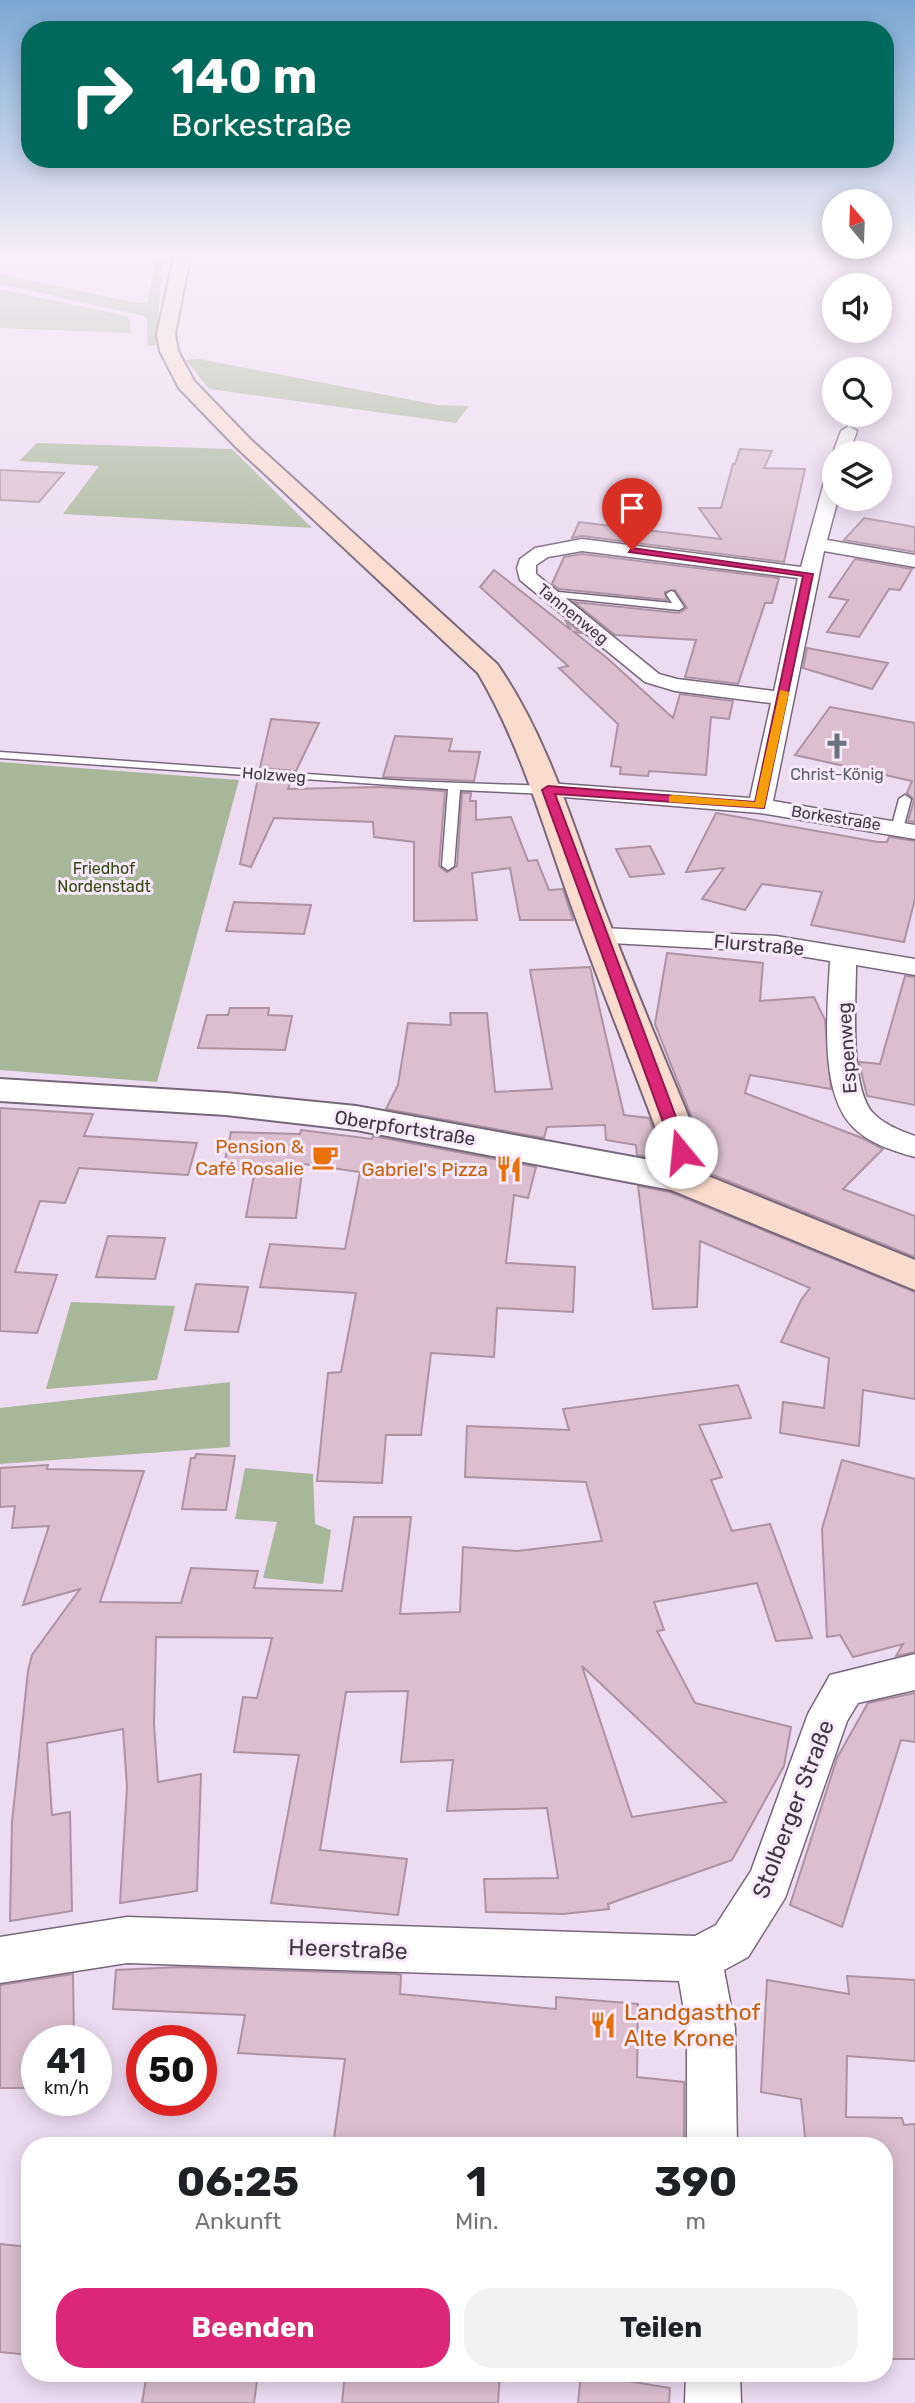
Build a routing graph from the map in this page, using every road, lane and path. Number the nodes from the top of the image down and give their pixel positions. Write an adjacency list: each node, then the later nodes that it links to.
1 (176, 364): 13 (main road)
2 (849, 431): 3 (street)
3 (845, 441)
4 (825, 511): 5 (street)
5 (816, 544): 6 (street); 7 (street)
6 (915, 561)
7 (808, 574): 8 (street, Tannenweg); 10 (street)
8 (548, 594): 9 (lane); 10 (street, Tannenweg)
9 (671, 594)
10 (782, 698): 15 (street)
11 (0, 755): 12 (lane, Holzweg)
12 (454, 786): 13 (lane, Holzweg); 17 (lane)
13 (548, 790): 15 (street, Borkestraße); 18 (main road)
14 (905, 799): 16 (lane)
15 (760, 806): 16 (street, Borkestraße)
16 (906, 830)
17 (449, 866)
18 (601, 936): 19 (street, Flurstraße); 23 (main road)
19 (842, 955): 20 (street, Flurstraße); 22 (street, Espenweg)
20 (915, 967)
21 (0, 1090): 23 (street, Oberpfortstraße)
22 (915, 1147)
23 (677, 1178): 24 (main road, Oberpfortstraße)
24 (915, 1276)
25 (915, 1672): 26 (street, Stolberger Straße)
26 (699, 1959): 27 (street, Heerstraße); 28 (street)
27 (0, 1960)
28 (712, 2137)
29 (713, 2382): 30 (street)
30 (713, 2403)

